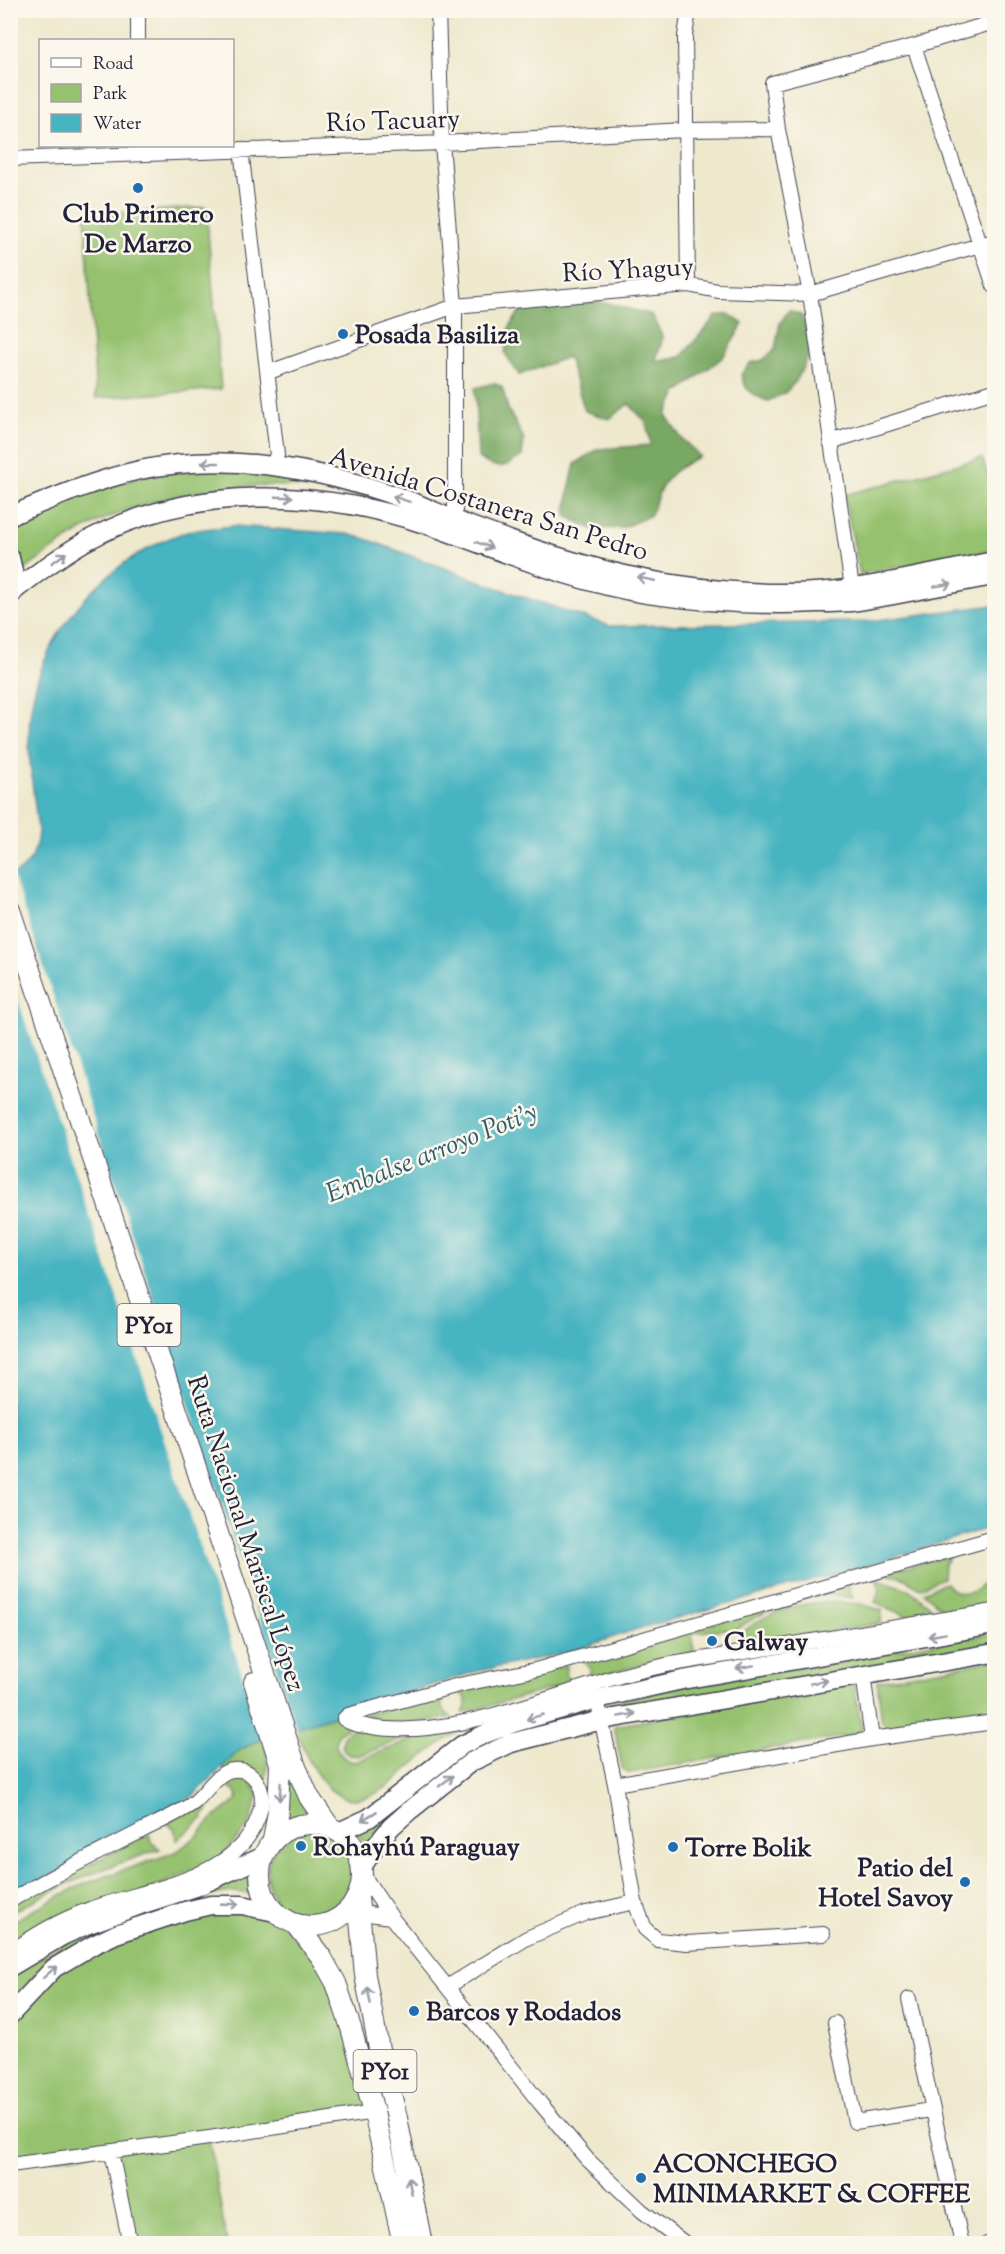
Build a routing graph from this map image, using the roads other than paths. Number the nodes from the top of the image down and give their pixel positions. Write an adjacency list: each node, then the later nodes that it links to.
1 (138, 10): 5 (street)
2 (438, 10): 9 (street)
3 (689, 10): 8 (street)
4 (994, 22): 6 (street)
5 (138, 39)
6 (914, 46): 7 (street); 13 (street)
7 (778, 129): 8 (street, Río Tacuary); 16 (street)
8 (685, 130): 9 (street, Río Tacuary); 14 (street)
9 (442, 143): 11 (street, Río Tacuary); 17 (street)
10 (137, 149): 11 (street, Río Tacuary); 12 (street, Río Tacuary)
11 (241, 149): 18 (street)
12 (10, 159)
13 (988, 243): 15 (street); 16 (street, Río Yhaguy)
14 (688, 285): 16 (street, Río Yhaguy); 17 (street, Río Yhaguy)
15 (994, 286)
16 (810, 294): 20 (street)
17 (455, 306): 18 (street, Río Yhaguy); 23 (street)
18 (269, 372): 21 (street)
19 (994, 391): 20 (street)
20 (830, 442): 27 (street)
21 (272, 466): 22 (main road, Avenida Costanera San Pedro, one-way to 22); 23 (main road, Avenida Costanera San Pedro, one-way to 21)
22 (10, 516)
23 (455, 520): 27 (main road, Avenida Costanera San Pedro, one-way to 23)
24 (10, 558): 28 (main road)
25 (994, 561): 27 (main road, Avenida Costanera San Pedro)
26 (994, 576): 28 (main road, Avenida Costanera San Pedro, one-way to 26)
27 (852, 588)
28 (11, 594)
29 (10, 910): 40 (highway, Ruta Nacional Mariscal López / PY01)
30 (10, 949): 40 (highway, Ruta Nacional Mariscal López / PY01)
31 (994, 1538): 32 (street)
32 (994, 1611)
33 (994, 1625): 36 (main road, one-way to 36)
34 (994, 1653): 35 (main road)
35 (863, 1674): 37 (main road, one-way to 35); 39 (street)
36 (597, 1699): 37 (street); 42 (main road, one-way to 42)
37 (602, 1719): 41 (street); 45 (main road, one-way to 37)
38 (994, 1722): 39 (street)
39 (872, 1740): 41 (street)
40 (281, 1743): 42 (highway, Ruta Nacional Mariscal López / PY01); 43 (highway, Ruta Nacional Mariscal López / PY01, one-way to 43)
41 (615, 1784): 47 (street)
42 (334, 1829): 43 (highway, Ruta Nacional Mariscal López / PY01); 45 (highway, Ruta Nacional Mariscal López / PY01)
43 (273, 1840): 44 (highway, Ruta Nacional Mariscal López / PY01)
44 (262, 1857): 49 (highway); 54 (main road)
45 (362, 1871): 48 (highway, PY01); 50 (street)
46 (10, 1901): 53 (street)
47 (635, 1902): 52 (street); 55 (street)
48 (352, 1909): 50 (street); 51 (highway); 66 (highway, PY01, one-way to 48)
49 (275, 1912): 51 (highway, PY01); 57 (main road, one-way to 49)
50 (391, 1917): 55 (street)
51 (296, 1924): 60 (highway, PY01)
52 (823, 1934)
53 (10, 1953)
54 (10, 1967)
55 (447, 1987): 67 (street)
56 (909, 1999): 59 (street)
57 (10, 2015)
58 (835, 2023): 59 (street)
59 (931, 2110): 68 (street)
60 (374, 2112): 61 (street); 65 (highway, PY01)
61 (111, 2152): 62 (street); 64 (street)
62 (10, 2165)
63 (994, 2242): 69 (street)
64 (130, 2244)
65 (403, 2244)
66 (422, 2244)
67 (686, 2244)
68 (962, 2244)
69 (987, 2244)

